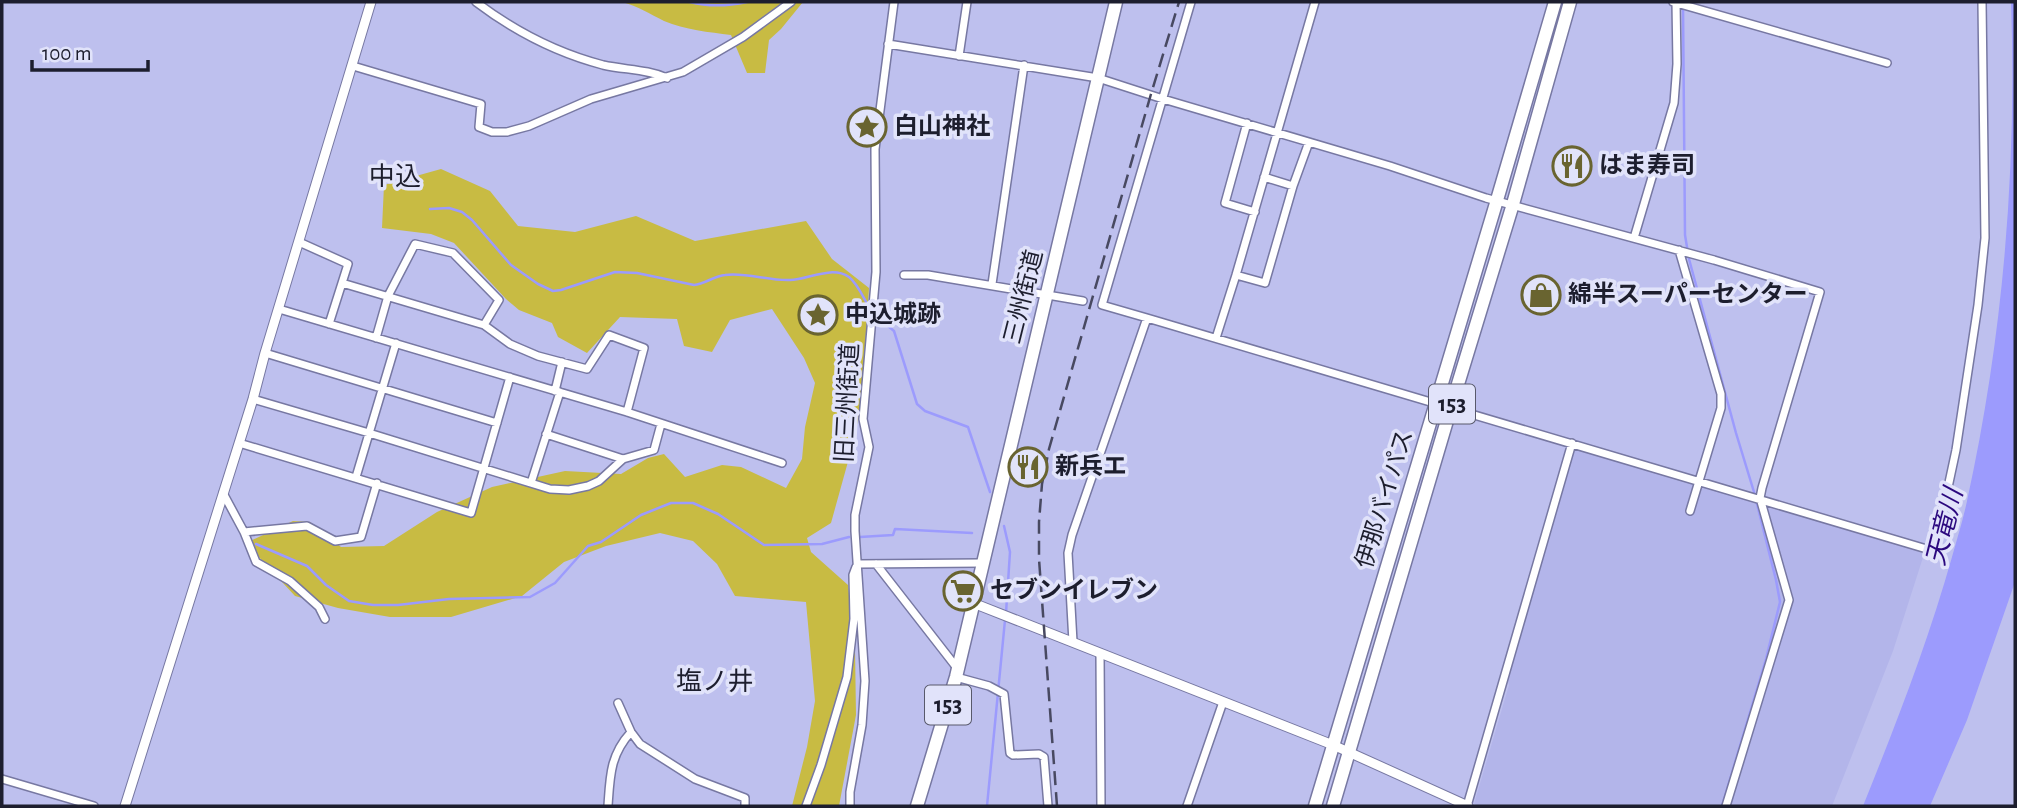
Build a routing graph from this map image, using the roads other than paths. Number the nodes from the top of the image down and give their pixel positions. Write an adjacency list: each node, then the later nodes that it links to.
1 (371, 2): 17 (street)
2 (476, 2): 18 (street)
3 (791, 2): 18 (street)
4 (894, 2): 13 (street, 旧三州街道)
5 (967, 2): 14 (street)
6 (1116, 2): 19 (highway, 三州街道 / 153)
7 (1191, 2): 20 (street)
8 (1315, 2): 22 (street)
9 (1555, 2): 26 (highway, 伊那バイパス / 153)
10 (1570, 2): 27 (highway, 伊那バイパス / 153)
11 (1982, 2): 69 (street)
12 (1679, 3): 15 (street); 29 (street)
13 (888, 44): 14 (street); 73 (street, 旧三州街道)
14 (959, 56): 16 (street)
15 (1887, 64)
16 (1024, 65): 19 (street); 35 (street)
17 (353, 66): 18 (street); 30 (street)
18 (667, 78)
19 (1098, 78): 20 (street); 36 (highway, 三州街道 / 153)
20 (1163, 99): 21 (street); 40 (street)
21 (1247, 123): 22 (street); 28 (street)
22 (1277, 132): 23 (street); 24 (street)
23 (1309, 142): 25 (street); 26 (street)
24 (1264, 177): 25 (street); 28 (street)
25 (1293, 186): 33 (street)
26 (1497, 201): 27 (street); 52 (highway, 伊那バイパス / 153)
27 (1513, 205): 29 (street); 53 (highway, 伊那バイパス / 153)
28 (1255, 212): 33 (street)
29 (1634, 238): 31 (street)
30 (299, 242): 34 (street); 39 (street)
31 (1681, 251): 65 (street); 69 (street)
32 (904, 275): 35 (street)
33 (1236, 275): 44 (street)
34 (342, 283): 37 (street); 41 (street)
35 (992, 284): 36 (street)
36 (1047, 295): 38 (street); 72 (highway, 三州街道 / 153)
37 (388, 296): 42 (street); 42 (street); 43 (street)
38 (1083, 300)
39 (279, 309): 41 (street); 46 (street)
40 (1147, 318): 44 (street); 77 (street)
41 (329, 324): 43 (street)
42 (484, 325): 47 (street)
43 (376, 338): 45 (street)
44 (1216, 338): 52 (street)
45 (396, 344): 48 (street); 49 (street)
46 (265, 353): 49 (street); 51 (street)
47 (562, 362): 50 (street); 54 (street)
48 (510, 377): 50 (street); 55 (street)
49 (383, 387): 55 (street); 57 (street)
50 (558, 391): 54 (street); 58 (street)
51 (253, 399): 57 (street); 59 (street)
52 (1436, 403): 53 (street); 83 (highway, 伊那バイパス / 153)
53 (1451, 407): 60 (street); 84 (highway, 伊那バイパス / 153)
54 (627, 412): 56 (street)
55 (497, 423): 63 (street)
56 (661, 424): 61 (street); 62 (street)
57 (369, 433): 63 (street); 64 (street)
58 (547, 434): 61 (street); 66 (street)
59 (239, 443): 64 (street); 68 (street)
60 (1572, 443): 65 (street); 98 (street)
61 (623, 459): 66 (street)
62 (782, 463)
63 (484, 468): 66 (street); 67 (street)
64 (356, 477): 67 (street)
65 (1699, 481): 69 (street); 70 (street)
66 (531, 483)
67 (377, 484): 71 (street)
68 (222, 492): 71 (street); 87 (street)
69 (1760, 498): 99 (street)
70 (1690, 511)
71 (244, 532): 76 (street)
72 (982, 563): 74 (street); 75 (highway, 三州街道 / 153)
73 (858, 564): 74 (street); 90 (street); 91 (street, 旧三州街道)
74 (876, 564): 79 (street)
75 (973, 603): 77 (street); 79 (highway, 153)
76 (325, 619)
77 (1073, 642): 78 (street)
78 (1100, 653): 80 (street); 94 (street)
79 (957, 673): 92 (highway, 153); 93 (street)
80 (1223, 702): 83 (street); 95 (street)
81 (618, 703): 82 (street)
82 (631, 732): 88 (street); 89 (street)
83 (1333, 746): 84 (street); 96 (highway, 伊那バイパス / 153)
84 (1349, 752): 97 (highway, 伊那バイパス / 153); 98 (street)
85 (2, 779): 86 (street)
86 (93, 806)
87 (125, 806)
88 (608, 806)
89 (745, 806)
90 (806, 806)
91 (850, 806)
92 (917, 806)
93 (1048, 806)
94 (1101, 806)
95 (1187, 806)
96 (1315, 806)
97 (1333, 806)
98 (1468, 806)
99 (1726, 806)

